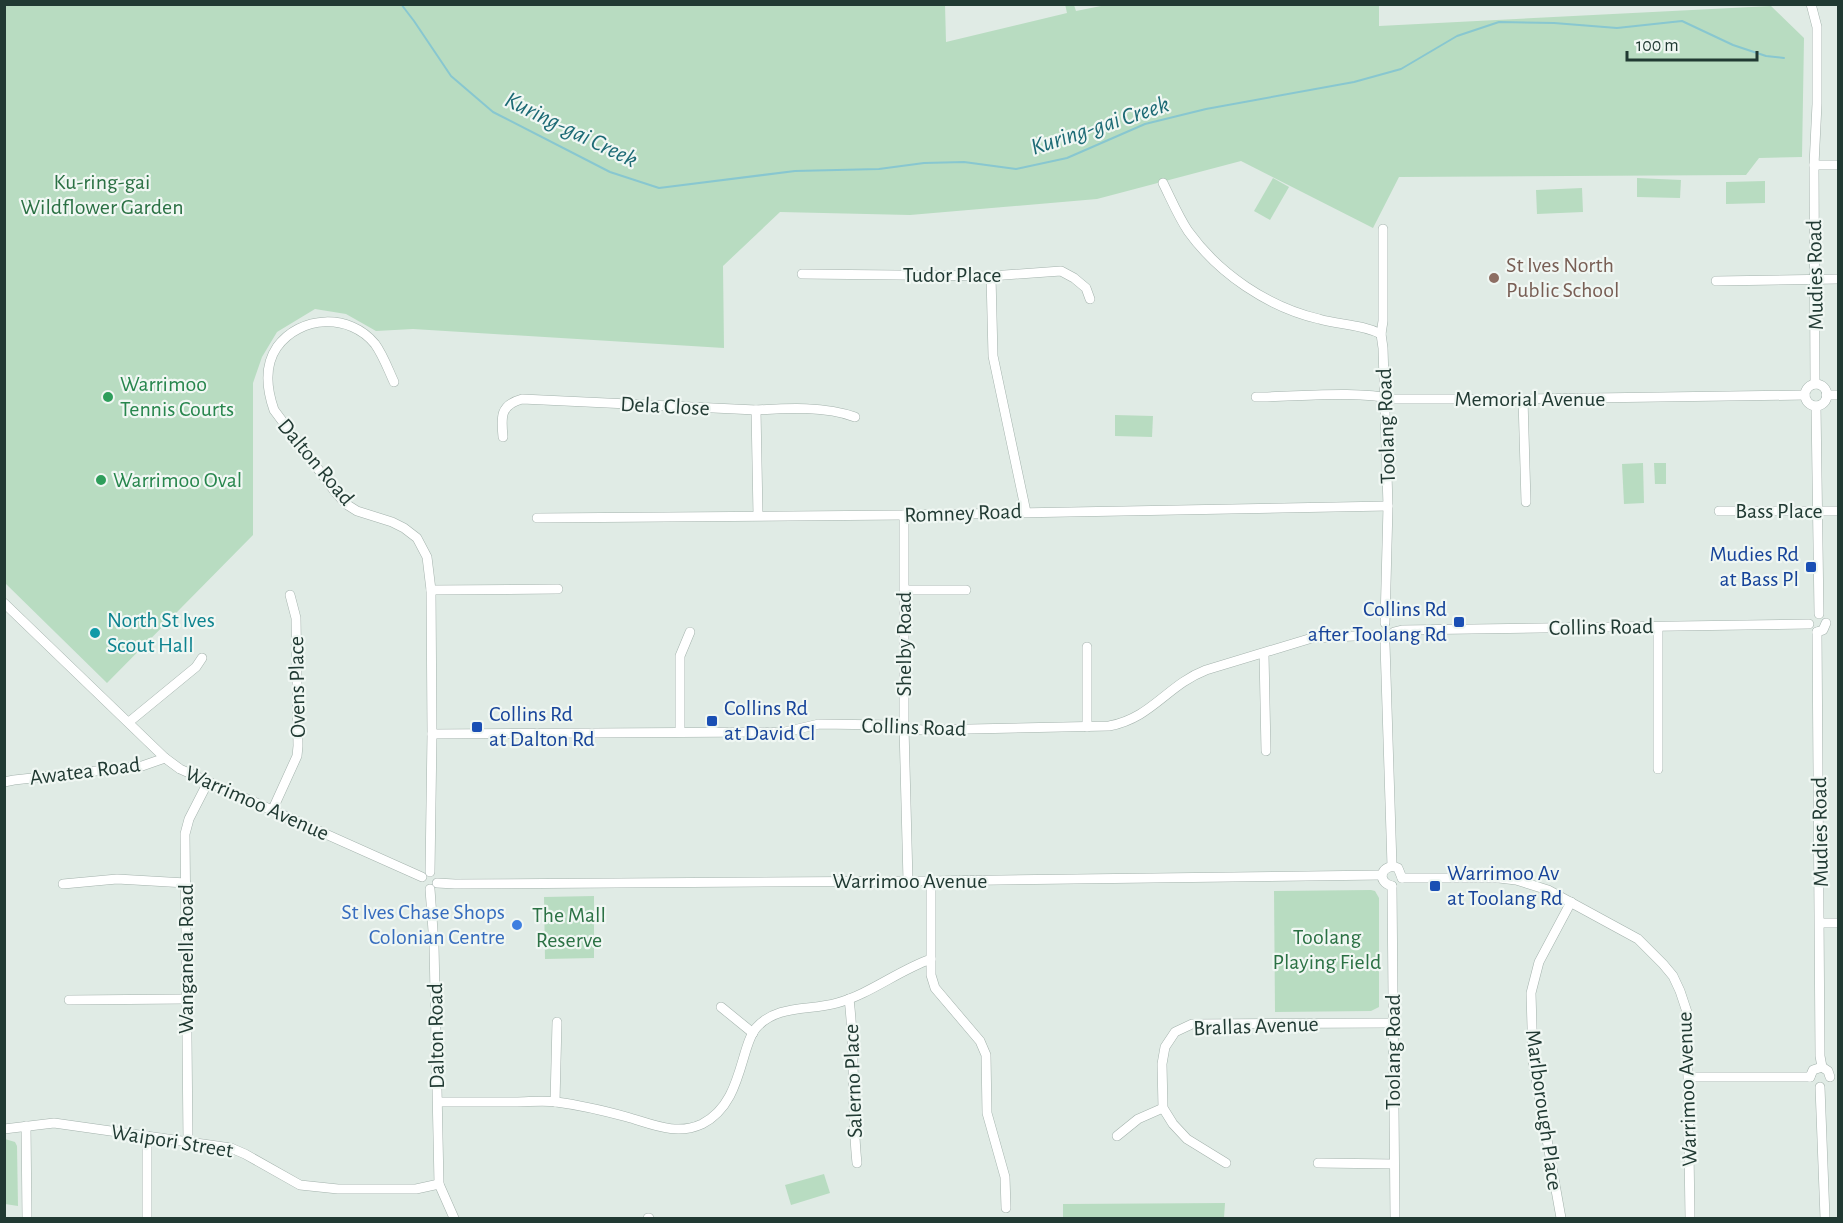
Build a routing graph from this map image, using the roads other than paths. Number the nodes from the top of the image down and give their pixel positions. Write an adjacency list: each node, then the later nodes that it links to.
1 (1811, 4): 2 (street, Mudies Road)
2 (1814, 165): 3 (street); 8 (street, Mudies Road)
3 (1839, 165)
4 (1163, 183): 12 (street)
5 (1383, 229): 12 (street, Toolang Road)
6 (802, 274): 7 (street, Tudor Place)
7 (991, 276): 11 (street, Tudor Place); 30 (street)
8 (1814, 279): 9 (street); 10 (street); 14 (street, Mudies Road)
9 (1839, 279)
10 (1716, 281)
11 (1090, 299)
12 (1381, 334): 19 (street, Toolang Road)
13 (394, 382): 35 (street, Dalton Road)
14 (1815, 384): 15 (street); 16 (street)
15 (1805, 395): 20 (street, Memorial Avenue); 21 (street)
16 (1826, 395): 17 (street); 21 (street)
17 (1839, 395)
18 (1256, 397): 19 (street, Memorial Avenue)
19 (1385, 397): 20 (street, Memorial Avenue); 26 (street, Toolang Road)
20 (1523, 399): 25 (street)
21 (1816, 406): 28 (street)
22 (756, 410): 23 (street, Dela Close); 24 (street, Dela Close); 31 (street)
23 (855, 417)
24 (503, 437)
25 (1526, 502)
26 (1388, 506): 30 (street, Romney Road); 41 (street, Toolang Road)
27 (1719, 511): 28 (street, Bass Place)
28 (1816, 511): 29 (street, Bass Place); 40 (street)
29 (1839, 511)
30 (1026, 512): 32 (street, Romney Road)
31 (758, 515): 32 (street, Romney Road); 33 (street, Romney Road)
32 (904, 515): 37 (street, Shelby Road)
33 (537, 518)
34 (558, 589): 35 (street)
35 (431, 590): 58 (street, Dalton Road)
36 (966, 590): 37 (street)
37 (905, 591): 56 (street, Shelby Road)
38 (290, 595): 64 (street, Ovens Place)
39 (4, 603): 54 (street, Warrimoo Avenue)
40 (1819, 614): 42 (street); 44 (street)
41 (1385, 623): 47 (street); 49 (street)
42 (1826, 623): 43 (street); 48 (street)
43 (1839, 623)
44 (1809, 624): 45 (street, Collins Road); 48 (street)
45 (1658, 627): 47 (street, Collins Road); 61 (street)
46 (690, 632): 57 (street)
47 (1394, 632): 50 (street)
48 (1817, 632): 76 (street, Mudies Road)
49 (1375, 635): 50 (street); 52 (street, Collins Road)
50 (1385, 644): 65 (street)
51 (1088, 647): 55 (street)
52 (1264, 654): 55 (street, Collins Road); 59 (street)
53 (202, 658): 54 (street)
54 (129, 723): 60 (street, Warrimoo Avenue)
55 (1087, 727): 56 (street, Collins Road)
56 (904, 728): 57 (street, Collins Road); 69 (street, Shelby Road)
57 (680, 732): 58 (street, Collins Road)
58 (432, 734): 66 (street, Dalton Road)
59 (1266, 751)
60 (165, 758): 62 (street, Awatea Road); 63 (street, Warrimoo Avenue)
61 (1658, 769)
62 (4, 782)
63 (208, 782): 64 (street, Warrimoo Avenue); 71 (street, Wanganella Road)
64 (272, 811): 66 (street, Warrimoo Avenue)
65 (1392, 866): 67 (street); 68 (street)
66 (426, 875): 73 (street); 73 (street)
67 (1382, 875): 70 (street, Warrimoo Avenue); 74 (street)
68 (1402, 878): 74 (street); 75 (street, Warrimoo Avenue)
69 (908, 881): 70 (street, Warrimoo Avenue); 73 (street, Warrimoo Avenue)
70 (931, 881): 78 (street)
71 (186, 883): 72 (street); 79 (street, Wanganella Road)
72 (63, 884)
73 (434, 886): 91 (street, Dalton Road)
74 (1392, 886): 84 (street, Toolang Road)
75 (1571, 902): 87 (street, Warrimoo Avenue); 109 (street, Marlborough Place)
76 (1821, 923): 77 (street); 86 (street, Mudies Road)
77 (1839, 923)
78 (931, 959): 80 (street); 104 (street)
79 (186, 999): 81 (street); 98 (street, Wanganella Road)
80 (849, 999): 85 (street); 99 (street, Salerno Place)
81 (69, 1000)
82 (721, 1006): 85 (street)
83 (557, 1022): 92 (street)
84 (1393, 1023): 93 (street, Brallas Avenue); 102 (street, Toolang Road)
85 (753, 1033): 92 (street)
86 (1822, 1067): 88 (street); 89 (street)
87 (1689, 1077): 88 (street); 110 (street, Warrimoo Avenue)
88 (1810, 1077): 90 (street)
89 (1834, 1077): 90 (street)
90 (1821, 1087): 111 (street)
91 (438, 1102): 92 (street); 103 (street, Dalton Road)
92 (555, 1102)
93 (1164, 1108): 97 (street); 100 (street)
94 (26, 1126): 95 (street, Waipori Street); 96 (street, Waipori Street); 105 (street)
95 (4, 1129)
96 (147, 1136): 98 (street, Waipori Street); 106 (street)
97 (1117, 1136)
98 (188, 1141): 103 (street, Waipori Street)
99 (857, 1163)
100 (1226, 1163)
101 (1318, 1164): 102 (street)
102 (1394, 1164): 108 (street, Toolang Road)
103 (440, 1184): 107 (street)
104 (1006, 1208)
105 (27, 1218)
106 (147, 1218)
107 (454, 1218)
108 (1395, 1218)
109 (1561, 1218)
110 (1690, 1218)
111 (1825, 1218)

